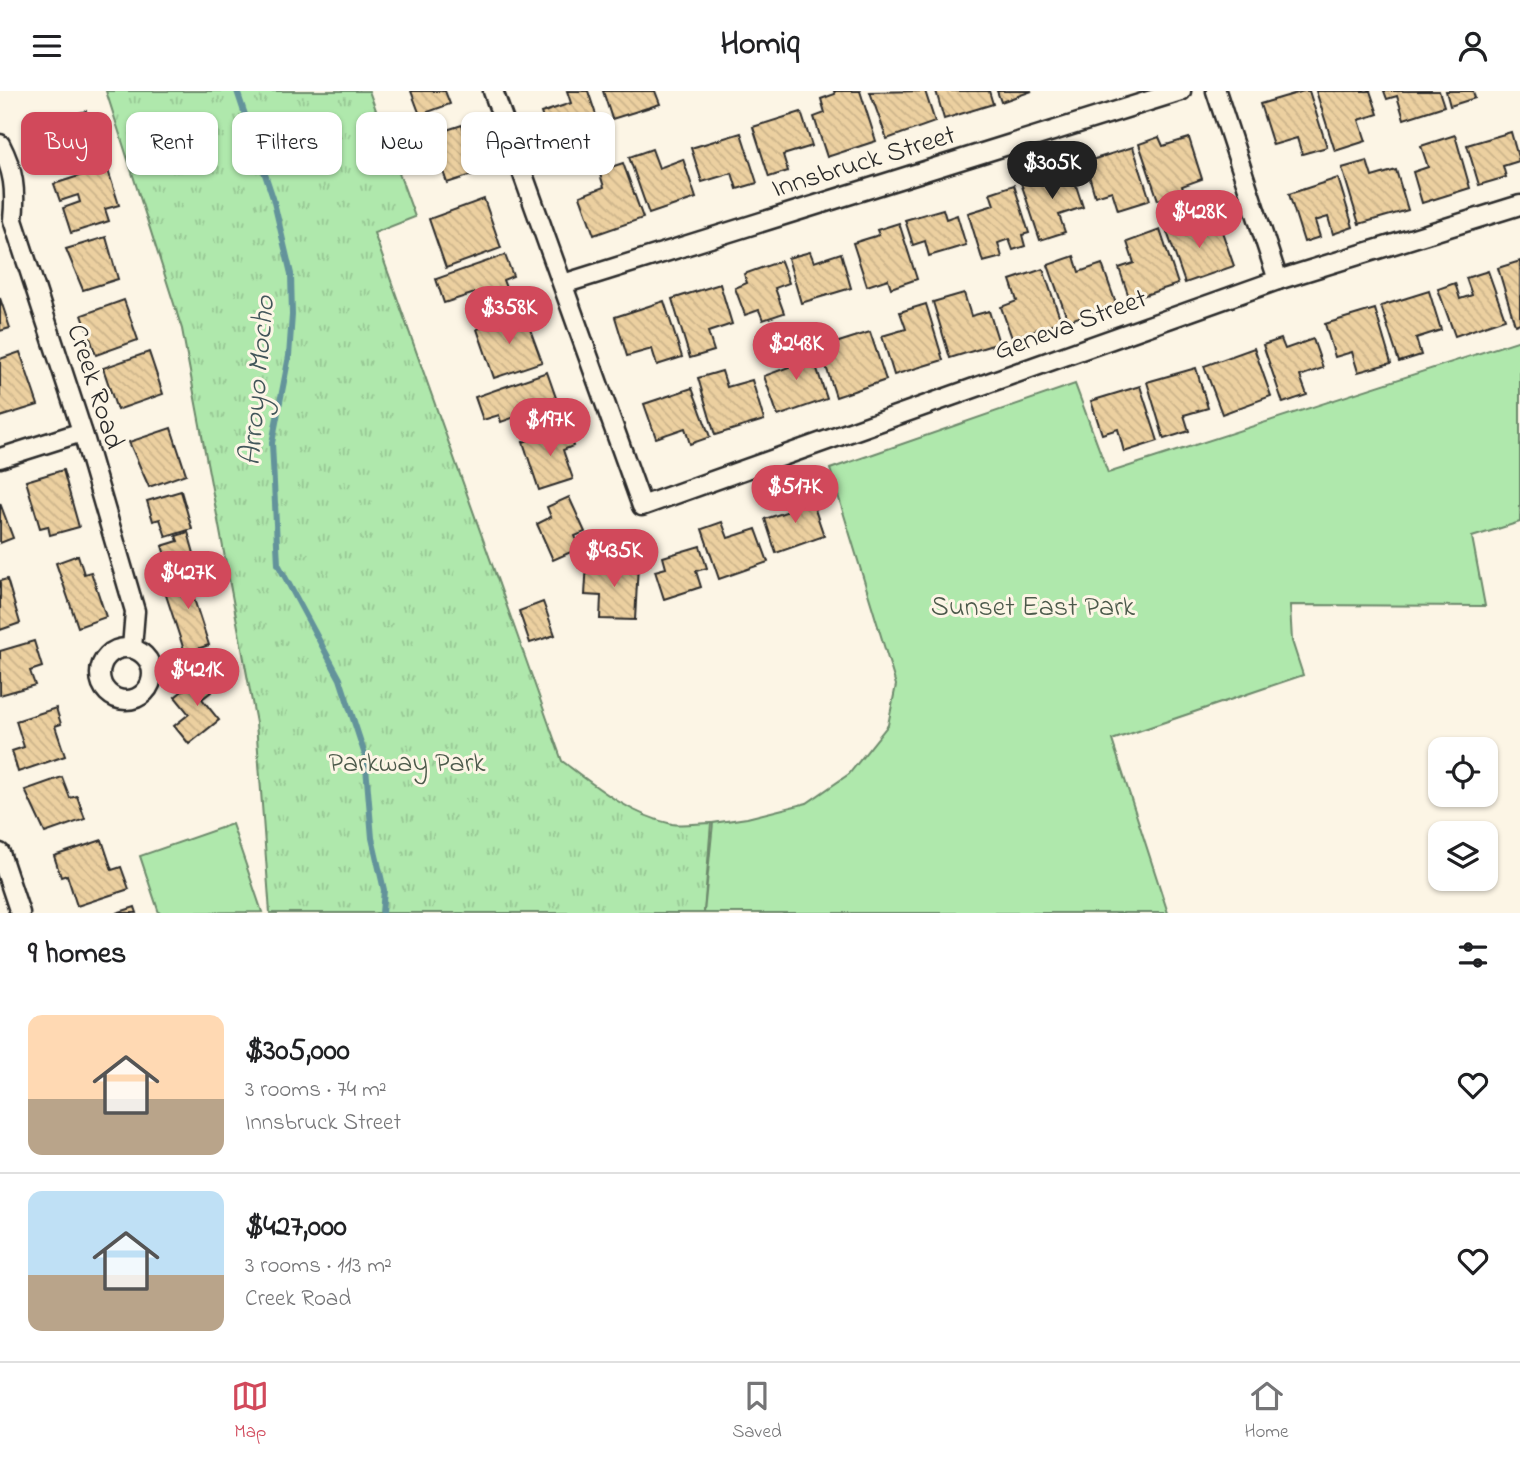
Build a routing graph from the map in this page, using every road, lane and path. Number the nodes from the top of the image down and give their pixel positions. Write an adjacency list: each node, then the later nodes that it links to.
1 (493, 91): 7 (street)
2 (1181, 91): 7 (street, Innsbruck Street)
3 (1216, 91): 6 (street)
4 (0, 144): 8 (street, Creek Road)
5 (1520, 205): 6 (street, Geneva Street)
6 (1278, 280): 7 (street, Geneva Street)
7 (563, 284)
8 (82, 432): 9 (street); 10 (street, Creek Road)
9 (0, 458)
10 (132, 648)
11 (0, 853): 12 (street)
12 (20, 913)

